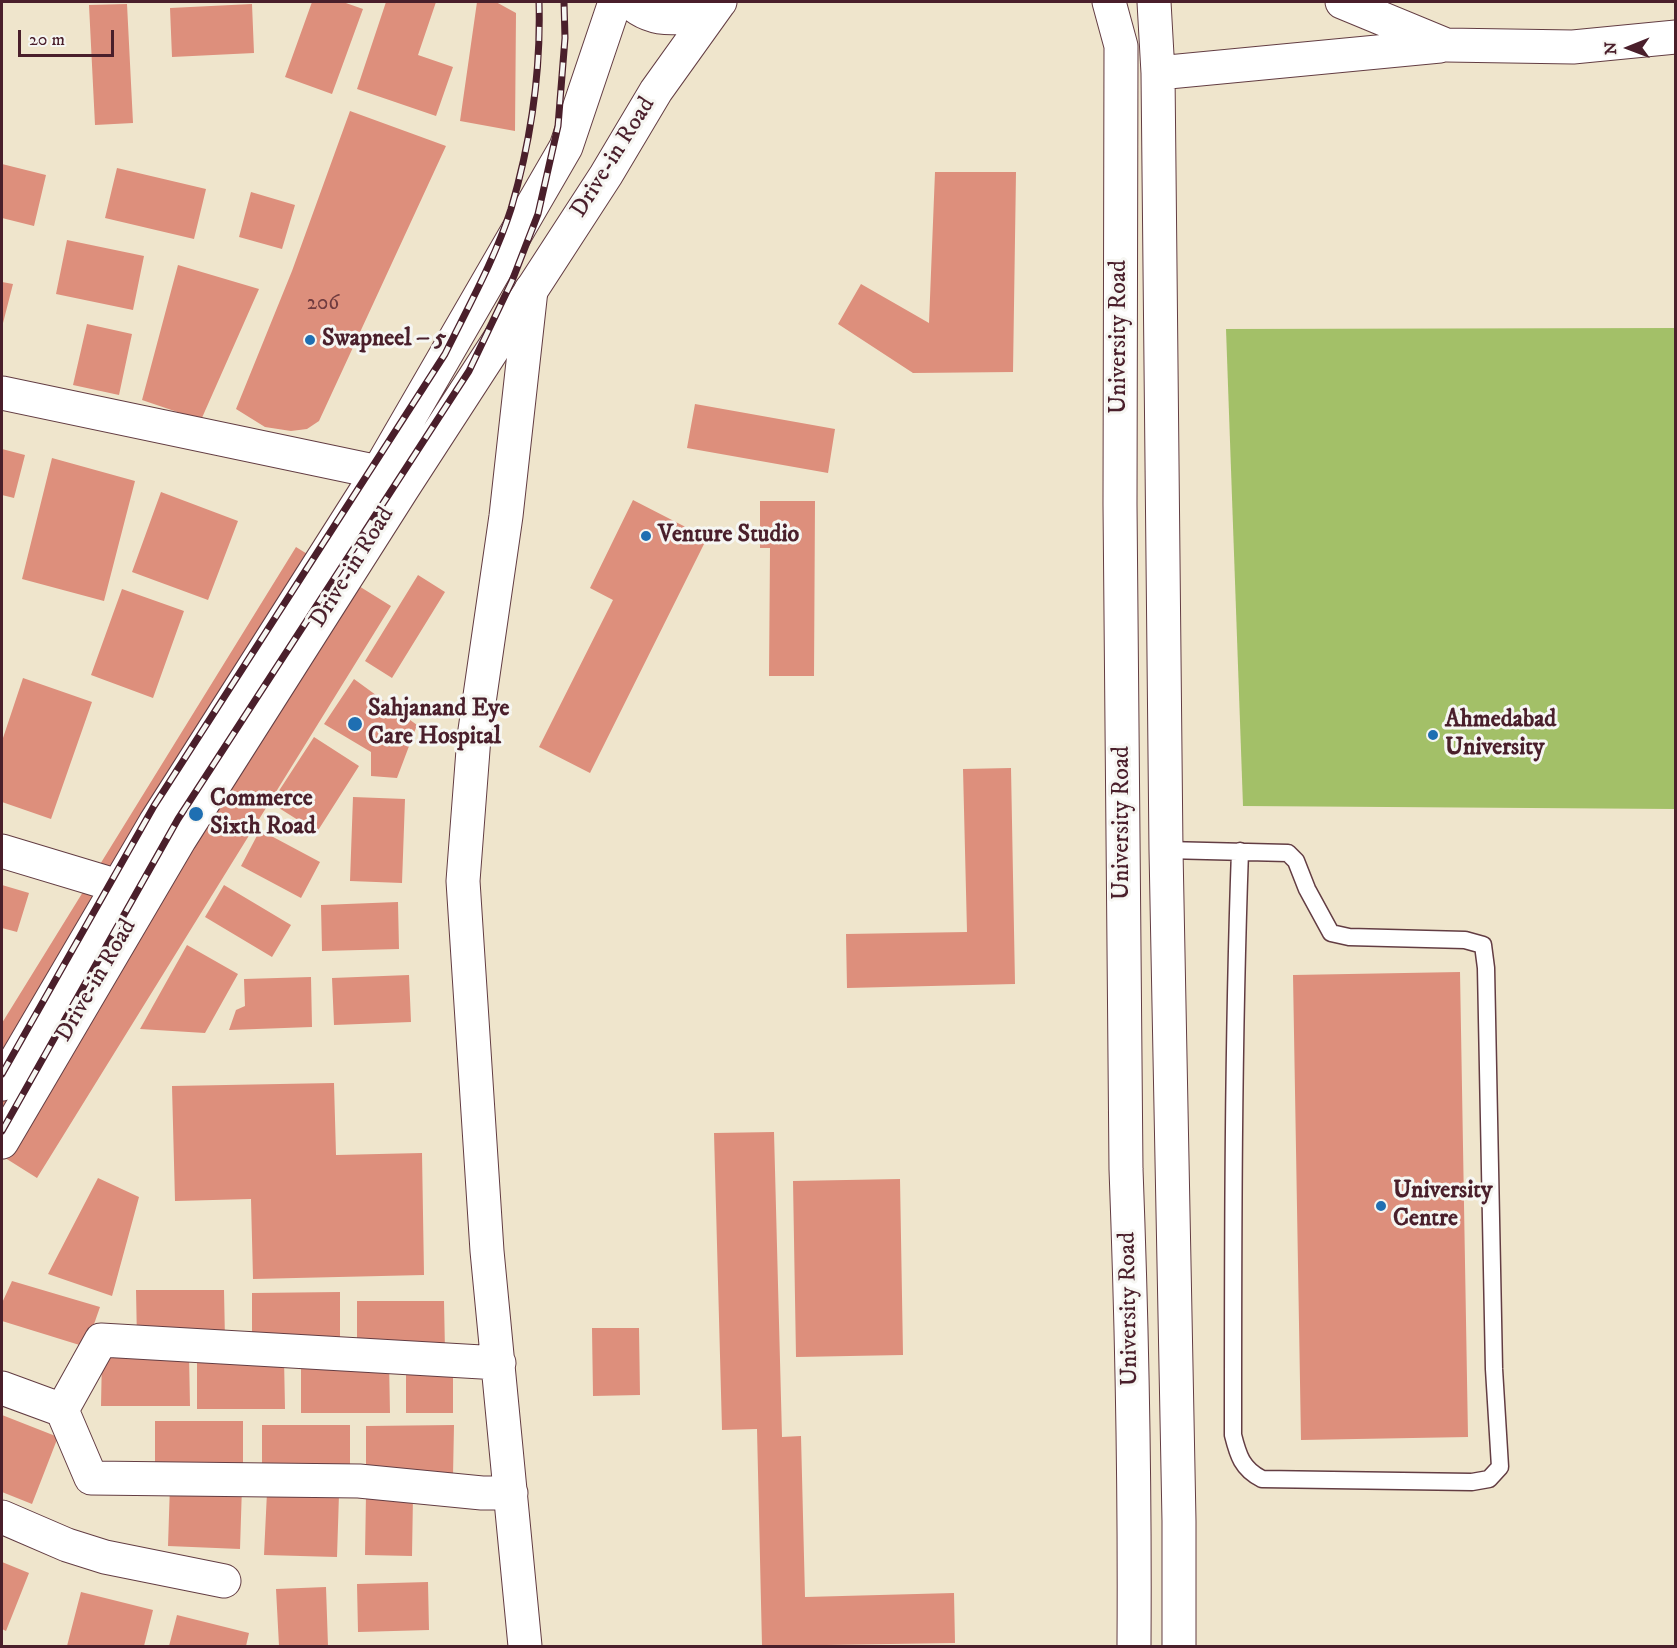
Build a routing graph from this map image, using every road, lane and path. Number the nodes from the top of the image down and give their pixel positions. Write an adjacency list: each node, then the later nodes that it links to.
1 (615, 2): 12 (street, Drive-in Road)
2 (630, 2): 3 (street)
3 (719, 2): 10 (street, Drive-in Road)
4 (1109, 2): 26 (street, University Road)
5 (1154, 2): 9 (street, University Road)
6 (1342, 2): 8 (street)
7 (1676, 37): 8 (street)
8 (1446, 45): 9 (street)
9 (1158, 73): 13 (street, University Road)
10 (531, 290): 18 (street, Drive-in Road); 19 (street)
11 (2, 393): 12 (street)
12 (378, 472): 16 (street, Drive-in Road)
13 (1166, 850): 15 (lane); 27 (street, University Road)
14 (2, 851): 16 (street)
15 (1240, 851): 15 (lane)
16 (118, 886): 17 (street, Drive-in Road)
17 (2, 1084)
18 (2, 1142)
19 (499, 1362): 21 (street); 22 (street)
20 (2, 1388): 21 (street)
21 (62, 1410): 22 (street)
22 (511, 1493): 25 (street)
23 (2, 1517): 24 (street)
24 (225, 1581)
25 (525, 1647)
26 (1134, 1647)
27 (1179, 1647)

